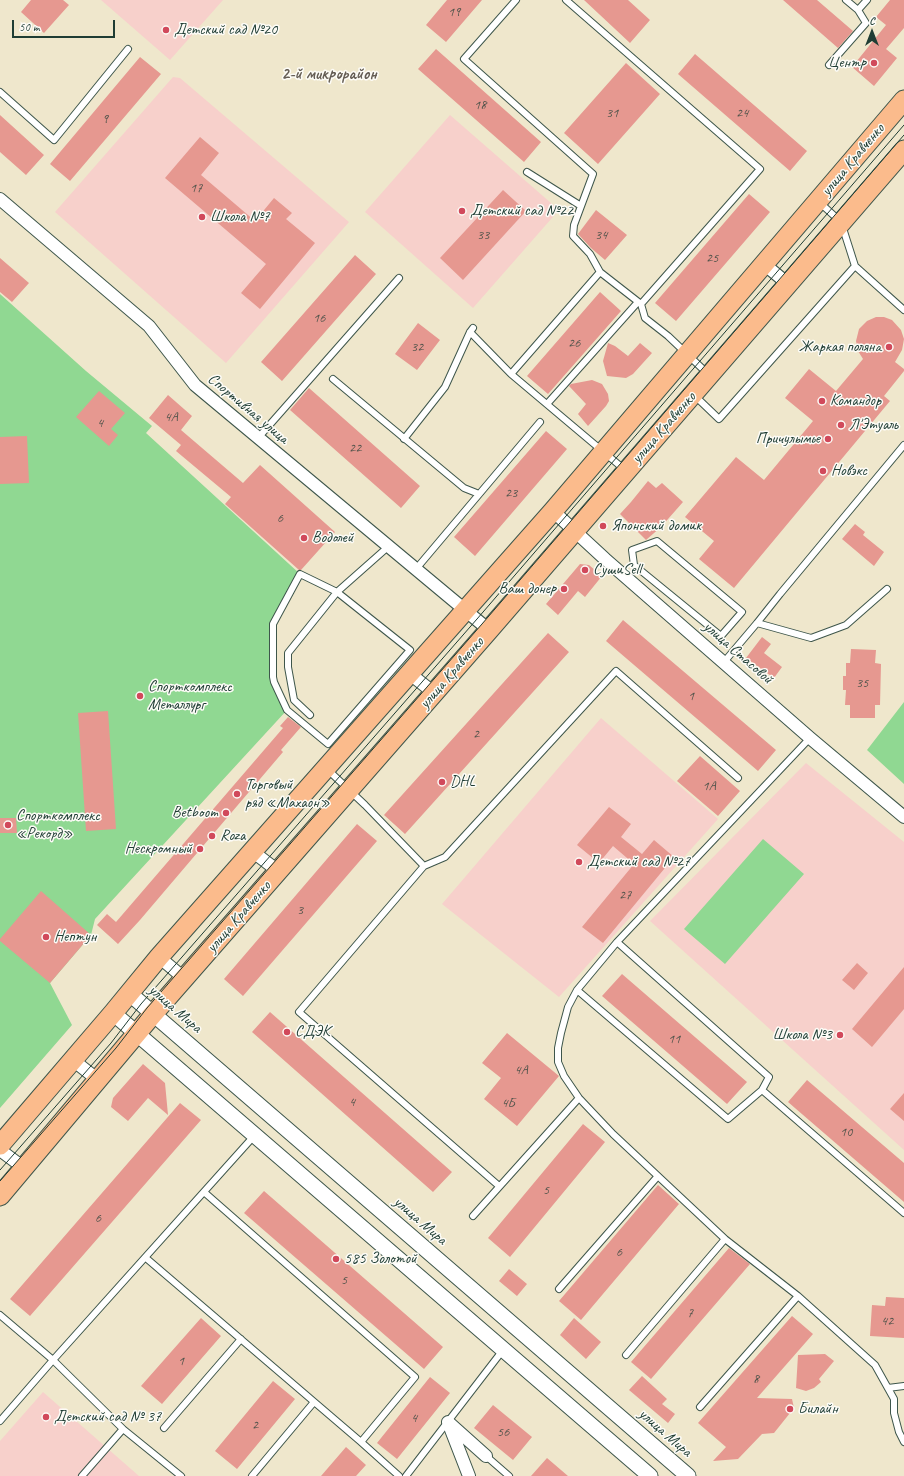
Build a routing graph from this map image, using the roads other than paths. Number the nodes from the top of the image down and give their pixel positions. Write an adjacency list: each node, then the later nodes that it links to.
1 (516, 0): 14 (lane)
2 (566, 0): 21 (lane)
3 (846, 0): 5 (lane)
4 (867, 0): 5 (lane)
5 (858, 10): 7 (lane)
6 (128, 49): 8 (lane)
7 (829, 65)
8 (0, 92)
9 (904, 100): 13 (main road, улица Кравченко)
10 (904, 150): 15 (main road, улица Кравченко)
11 (527, 172): 14 (lane)
12 (0, 199): 30 (street, Спортивная улица)
13 (818, 201): 15 (lane); 16 (main road, улица Кравченко)
14 (581, 206): 18 (lane)
15 (841, 222): 17 (lane); 20 (main road, улица Кравченко)
16 (764, 264): 20 (street); 23 (main road, улица Кравченко)
17 (855, 266): 22 (lane); 27 (lane)
18 (600, 272): 21 (lane); 24 (lane)
19 (399, 278): 30 (lane)
20 (788, 284): 25 (main road, улица Кравченко)
21 (640, 303): 23 (lane); 28 (lane)
22 (904, 310)
23 (686, 355): 25 (lane); 33 (main road, улица Кравченко)
24 (511, 374): 28 (lane); 31 (lane)
25 (709, 375): 27 (main road, улица Кравченко)
26 (333, 379): 31 (lane)
27 (693, 394): 34 (main road, улица Кравченко)
28 (547, 404): 33 (lane)
29 (540, 422): 35 (lane)
30 (258, 438): 38 (street, Спортивная улица)
31 (404, 439): 35 (lane)
32 (904, 445): 44 (lane)
33 (604, 452): 34 (lane); 36 (main road, улица Кравченко)
34 (626, 471): 37 (main road, улица Кравченко)
35 (479, 494): 40 (lane)
36 (553, 510): 37 (street, улица Стасовой); 43 (main road, улица Кравченко)
37 (574, 531): 45 (main road, улица Кравченко); 46 (street, улица Стасовой)
38 (388, 546): 40 (street, Спортивная улица); 42 (lane)
39 (634, 565): 39 (lane)
40 (416, 569): 43 (street, Спортивная улица)
41 (887, 589): 44 (lane)
42 (337, 592): 42 (lane); 49 (lane)
43 (466, 610): 45 (street, Спортивная улица); 47 (main road, улица Кравченко)
44 (757, 623): 46 (lane)
45 (489, 630): 48 (main road, улица Кравченко)
46 (724, 662): 50 (street, улица Стасовой)
47 (409, 673): 48 (street); 51 (main road, улица Кравченко)
48 (434, 693): 53 (main road, улица Кравченко)
49 (310, 715)
50 (810, 738): 54 (street, улица Стасовой); 58 (lane)
51 (326, 767): 53 (lane); 55 (main road, улица Кравченко)
52 (738, 778): 56 (lane)
53 (349, 790): 56 (lane); 57 (main road, улица Кравченко)
54 (904, 817)
55 (252, 851): 57 (street); 59 (main road, улица Кравченко)
56 (424, 866): 75 (lane)
57 (278, 871): 60 (main road, улица Кравченко)
58 (617, 942): 61 (lane); 68 (lane)
59 (159, 957): 60 (street); 62 (main road, улица Кравченко)
60 (184, 978): 64 (main road, улица Кравченко)
61 (577, 990): 68 (lane); 69 (lane)
62 (128, 993): 63 (main road, улица Кравченко); 64 (street, улица Мира)
63 (114, 1013): 65 (street); 66 (main road, улица Кравченко)
64 (153, 1014): 65 (main road, улица Кравченко); 100 (street, улица Мира)
65 (138, 1034): 67 (main road, улица Кравченко); 70 (street)
66 (73, 1060): 67 (street); 71 (main road, улица Кравченко)
67 (98, 1080): 73 (main road, улица Кравченко)
68 (762, 1090): 78 (lane)
69 (579, 1098): 74 (lane); 75 (lane)
70 (255, 1135): 76 (lane); 86 (street)
71 (0, 1145)
72 (0, 1150): 73 (street)
73 (24, 1168): 77 (main road, улица Кравченко)
74 (658, 1176): 80 (lane); 82 (lane)
75 (499, 1186): 79 (lane)
76 (204, 1192): 81 (lane); 97 (lane)
77 (0, 1196)
78 (904, 1213)
79 (473, 1216)
80 (725, 1239): 83 (lane); 87 (lane)
81 (146, 1258): 85 (lane); 88 (lane)
82 (559, 1290)
83 (798, 1296): 90 (lane); 92 (lane)
84 (0, 1315): 88 (lane)
85 (241, 1339): 91 (lane); 95 (lane)
86 (503, 1350): 94 (lane); 108 (street)
87 (626, 1355)
88 (53, 1360): 93 (lane); 96 (lane)
89 (904, 1386): 90 (lane)
90 (888, 1388): 98 (lane)
91 (314, 1402): 97 (lane); 103 (lane)
92 (700, 1408)
93 (0, 1422)
94 (448, 1422): 99 (street); 105 (lane); 106 (street)
95 (164, 1428)
96 (123, 1429): 101 (lane); 102 (lane)
97 (361, 1442): 104 (lane)
98 (904, 1442)
99 (486, 1456): 107 (lane)
100 (686, 1475)
101 (82, 1476)
102 (181, 1476)
103 (252, 1476)
104 (399, 1476)
105 (406, 1476)
106 (469, 1476)
107 (509, 1476)
108 (650, 1476)

